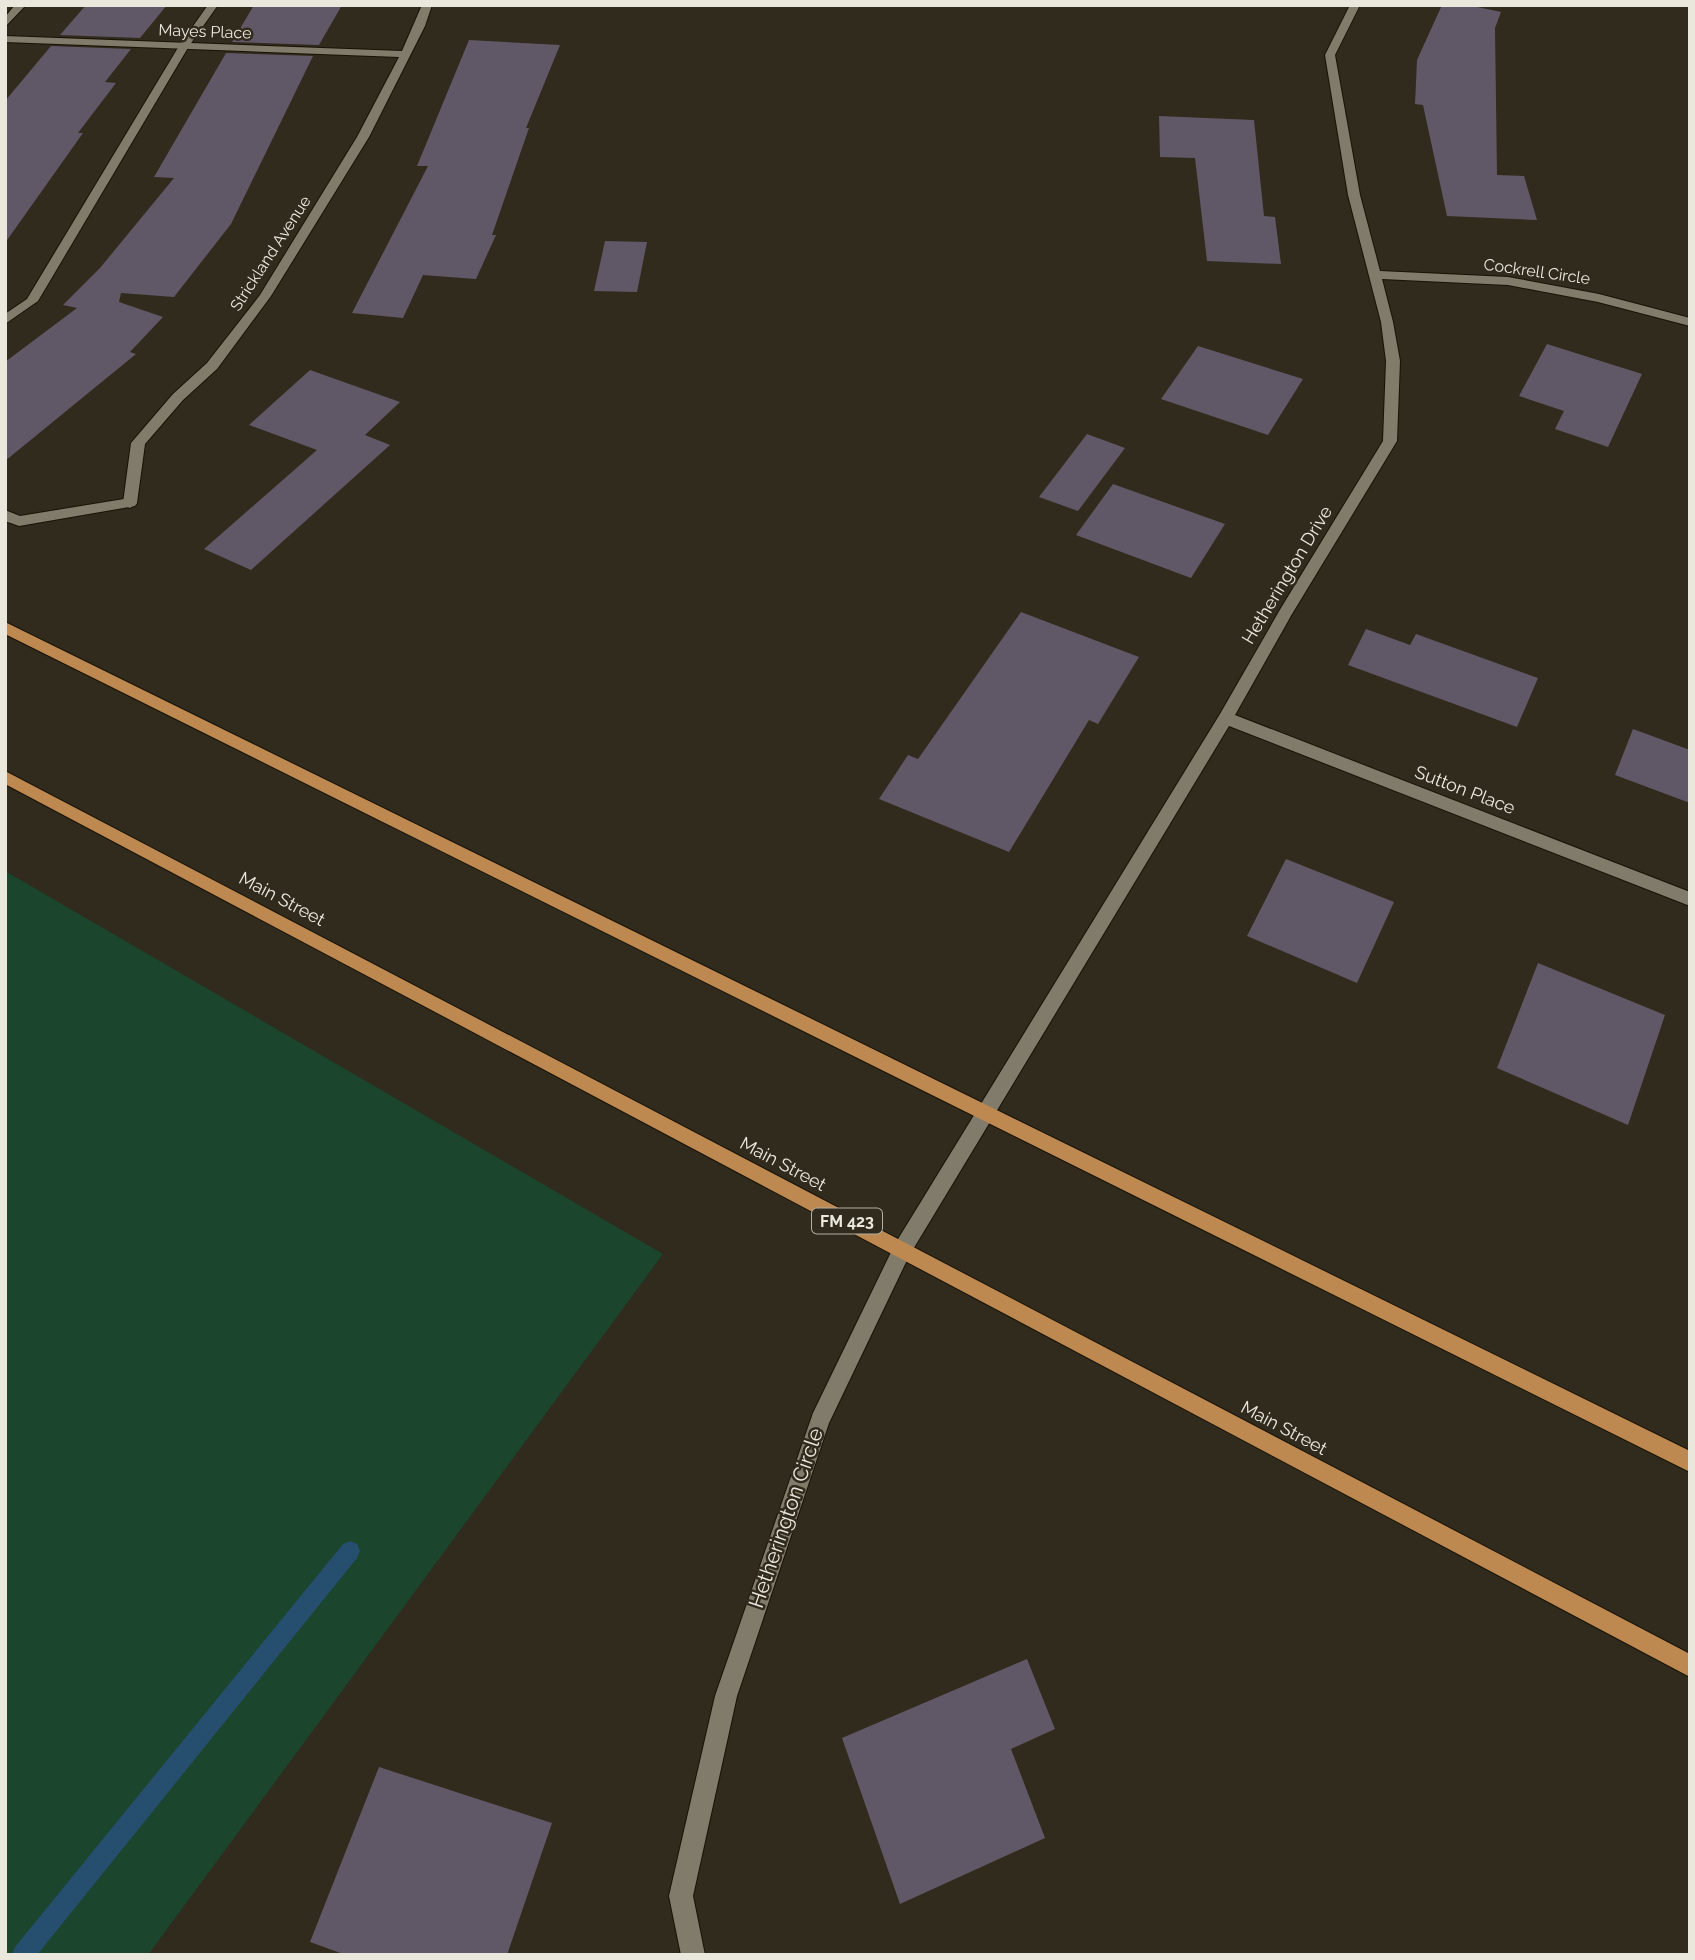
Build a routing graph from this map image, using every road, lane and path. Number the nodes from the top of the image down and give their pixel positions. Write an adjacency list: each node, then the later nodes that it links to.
1 (20, 5): 5 (street)
2 (213, 5): 7 (street)
3 (426, 5): 8 (street, Strickland Avenue)
4 (1355, 5): 9 (street, Hetherington Drive)
5 (5, 24)
6 (5, 39): 7 (street, Mayes Place)
7 (184, 46): 8 (street, Mayes Place); 10 (street)
8 (404, 54): 12 (street, Strickland Avenue)
9 (1376, 275): 11 (street, Cockrell Circle); 14 (street, Hetherington Drive)
10 (5, 320)
11 (1690, 322)
12 (5, 515)
13 (5, 627): 17 (main road)
14 (1226, 718): 16 (street, Sutton Place); 17 (street, Hetherington Drive)
15 (5, 776): 18 (main road, Main Street / FM 423)
16 (1690, 899)
17 (985, 1112): 18 (street, Hetherington Circle); 19 (main road)
18 (902, 1250): 20 (main road, Main Street / FM 423); 21 (street, Hetherington Circle)
19 (1690, 1462)
20 (1690, 1666)
21 (693, 1955)

